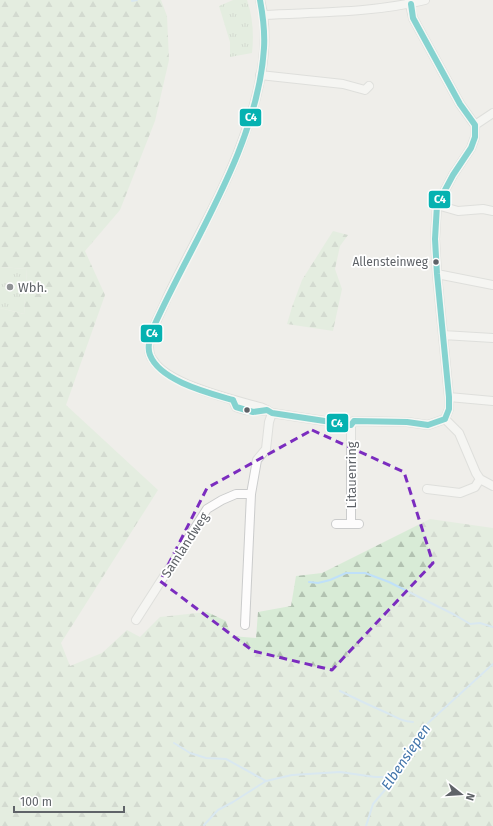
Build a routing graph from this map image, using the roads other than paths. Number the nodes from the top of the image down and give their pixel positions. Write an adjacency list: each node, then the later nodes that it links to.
1 (260, 0): 4 (street, Litauenring)
2 (426, 0): 3 (street)
3 (410, 2): 4 (street); 8 (street)
4 (264, 15): 5 (street, Litauenring)
5 (260, 75): 6 (street); 17 (street, Litauenring)
6 (369, 86)
7 (493, 113): 8 (street)
8 (475, 125): 9 (street)
9 (437, 205): 10 (street); 11 (street)
10 (493, 211)
11 (437, 274): 12 (street); 13 (street)
12 (493, 284)
13 (443, 335): 14 (street); 15 (street)
14 (493, 338)
15 (449, 397): 16 (street); 18 (street)
16 (493, 400)
17 (269, 411): 19 (street, Litauenring); 23 (street)
18 (445, 420): 19 (street, Litauenring); 20 (street)
19 (351, 426): 24 (street, Litauenring)
20 (480, 479): 21 (street); 22 (street)
21 (493, 486)
22 (427, 489)
23 (252, 494): 25 (street, Samlandweg); 26 (street)
24 (336, 524)
25 (136, 620)
26 (245, 625)

